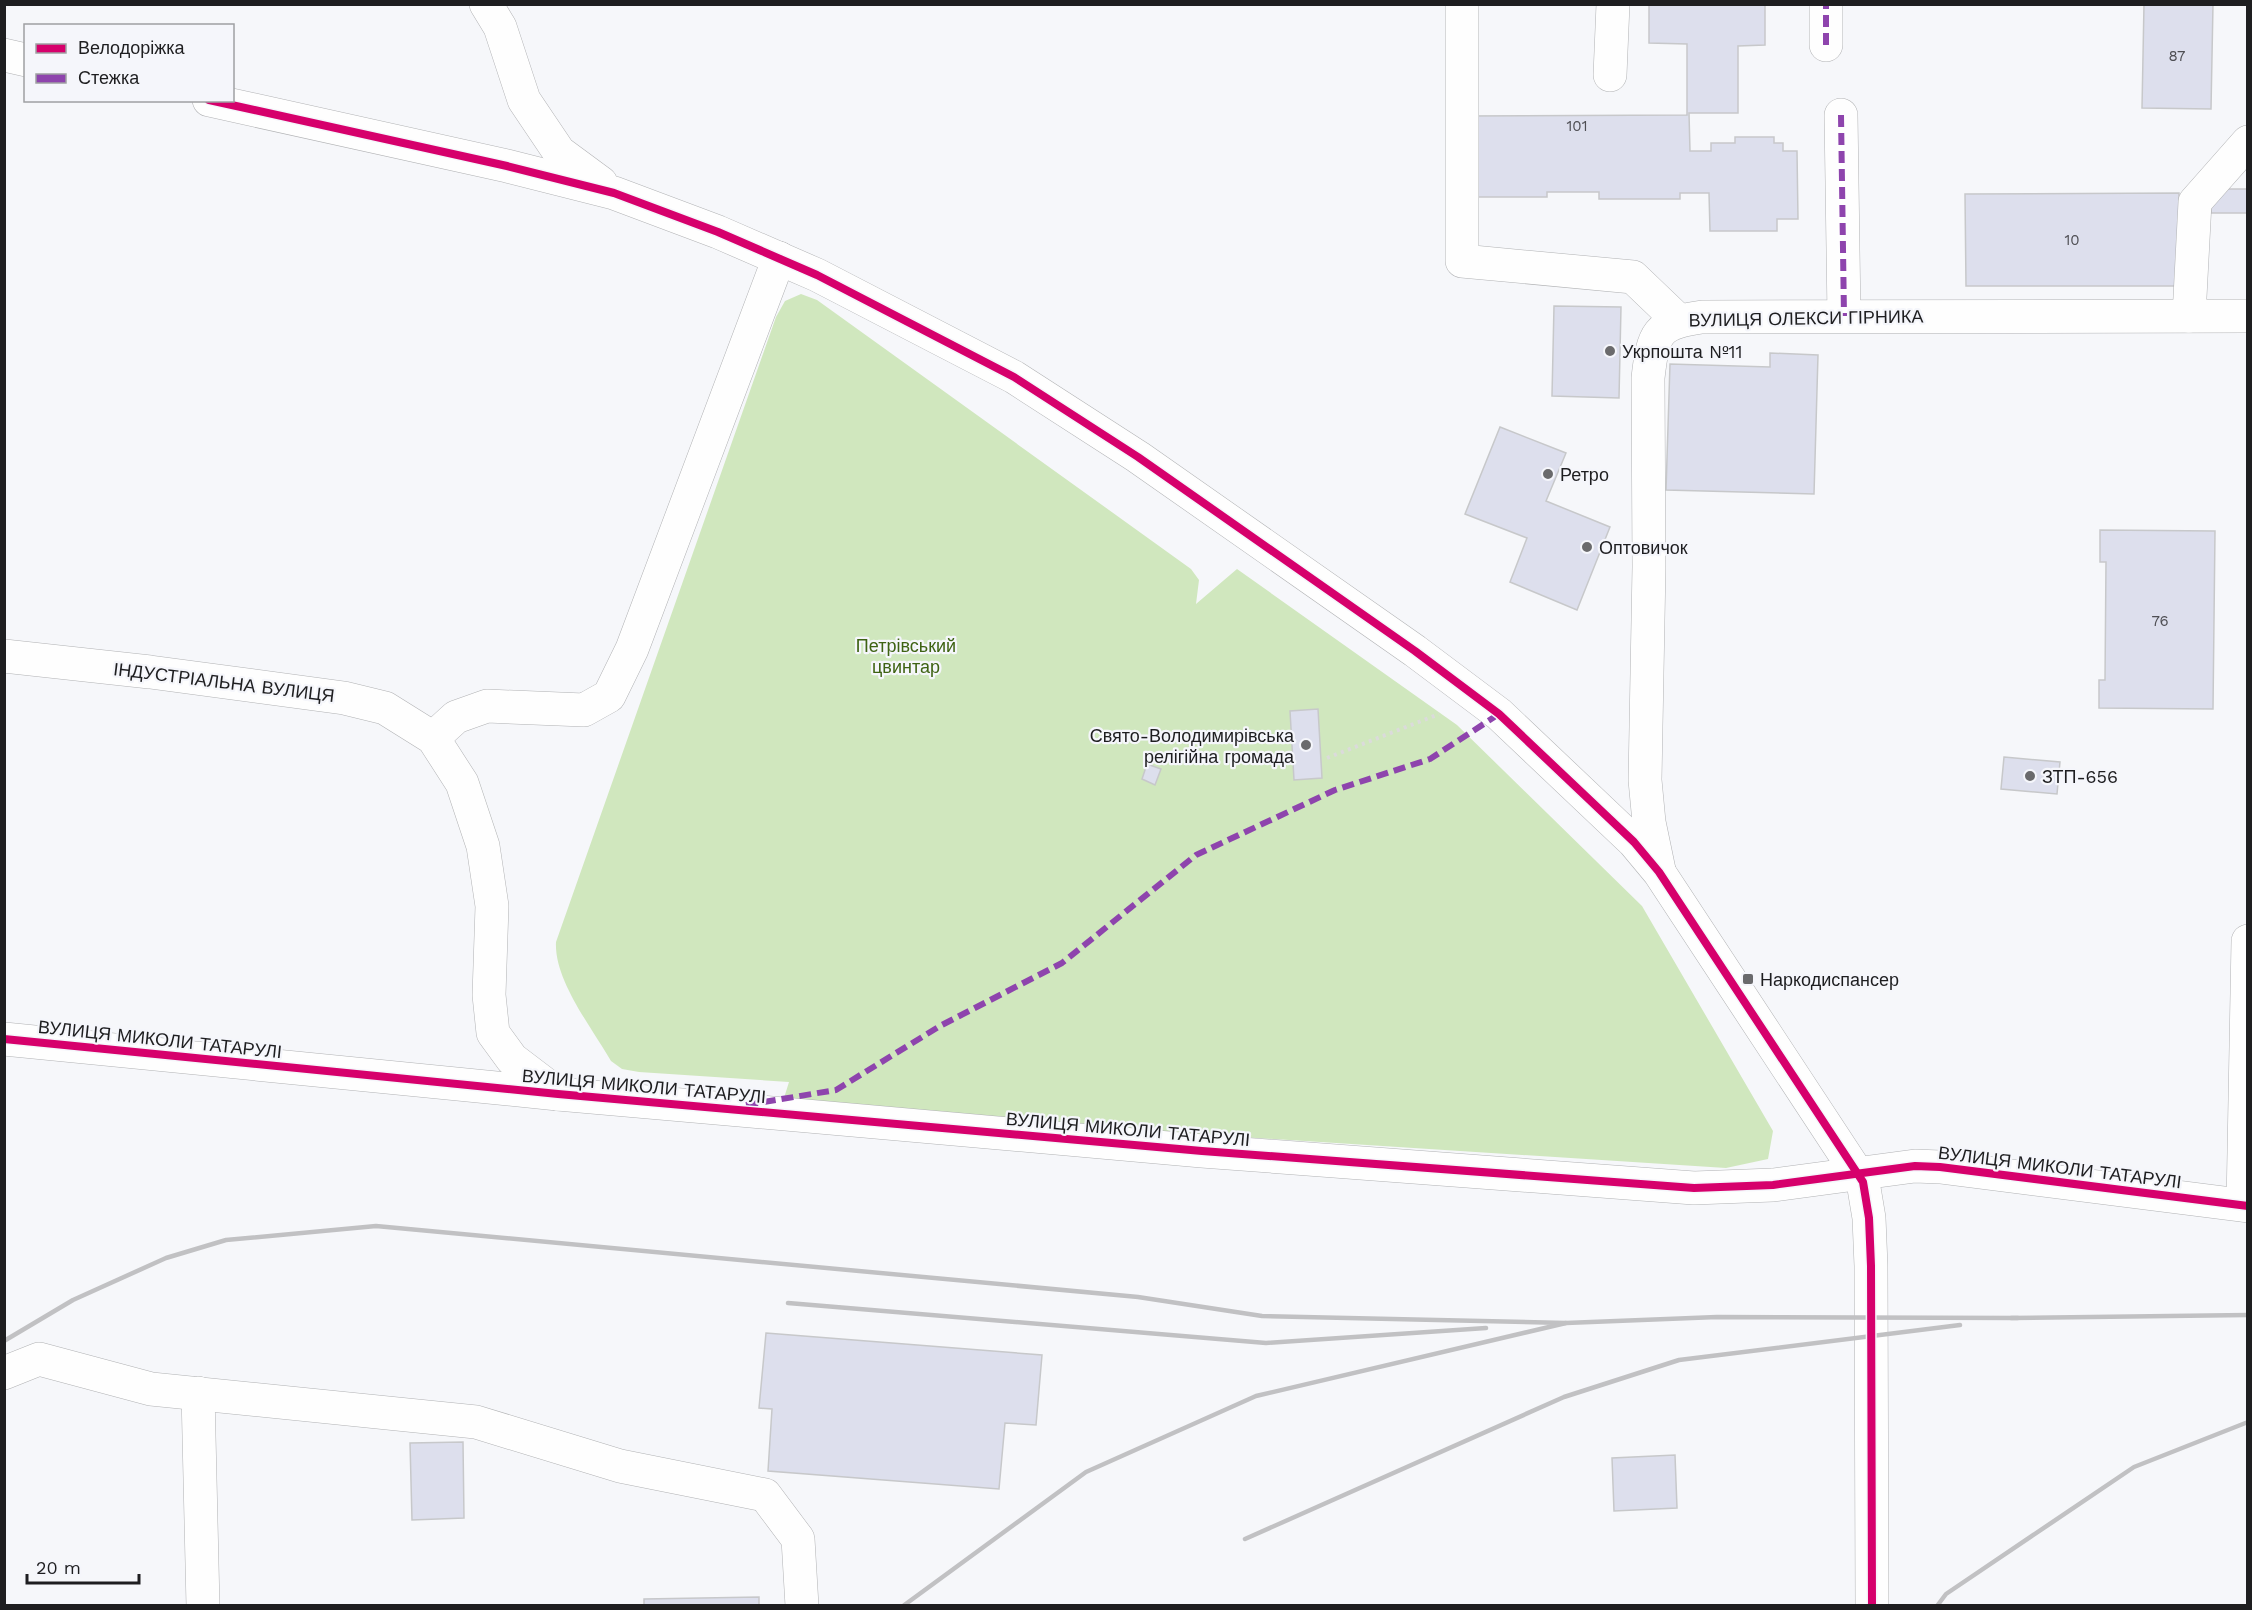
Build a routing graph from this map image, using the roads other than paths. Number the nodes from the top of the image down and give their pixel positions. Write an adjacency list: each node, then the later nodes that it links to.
1 (486, 4): 12 (street)
2 (1462, 4): 17 (street)
3 (1612, 4): 8 (street)
4 (1826, 4): 5 (street)
5 (1826, 45)
6 (4, 55): 7 (street)
7 (24, 60)
8 (1610, 75)
9 (218, 102): 12 (street)
10 (1841, 115): 14 (street)
11 (2247, 142): 15 (street)
12 (614, 194): 13 (street)
13 (779, 258): 19 (street); 20 (street)
14 (1844, 316): 15 (street, ВУЛИЦЯ ОЛЕКСИ ГІРНИКА); 17 (street, ВУЛИЦЯ ОЛЕКСИ ГІРНИКА)
15 (2189, 316): 16 (street, ВУЛИЦЯ ОЛЕКСИ ГІРНИКА)
16 (2247, 316)
17 (1678, 320): 20 (street, ВУЛИЦЯ ОЛЕКСИ ГІРНИКА)
18 (4, 656): 19 (street, ІНДУСТРІАЛЬНА ВУЛИЦЯ)
19 (433, 738): 23 (street)
20 (1659, 872): 24 (street)
21 (2247, 941): 25 (street)
22 (4, 1039): 23 (street, ВУЛИЦЯ МИКОЛИ ТАТАРУЛІ)
23 (558, 1094): 24 (street, ВУЛИЦЯ МИКОЛИ ТАТАРУЛІ)
24 (1859, 1174): 25 (street, ВУЛИЦЯ МИКОЛИ ТАТАРУЛІ); 30 (street)
25 (2245, 1205)
26 (4, 1373): 27 (street)
27 (198, 1393): 28 (street); 29 (street)
28 (203, 1605)
29 (802, 1605)
30 (1872, 1605)

